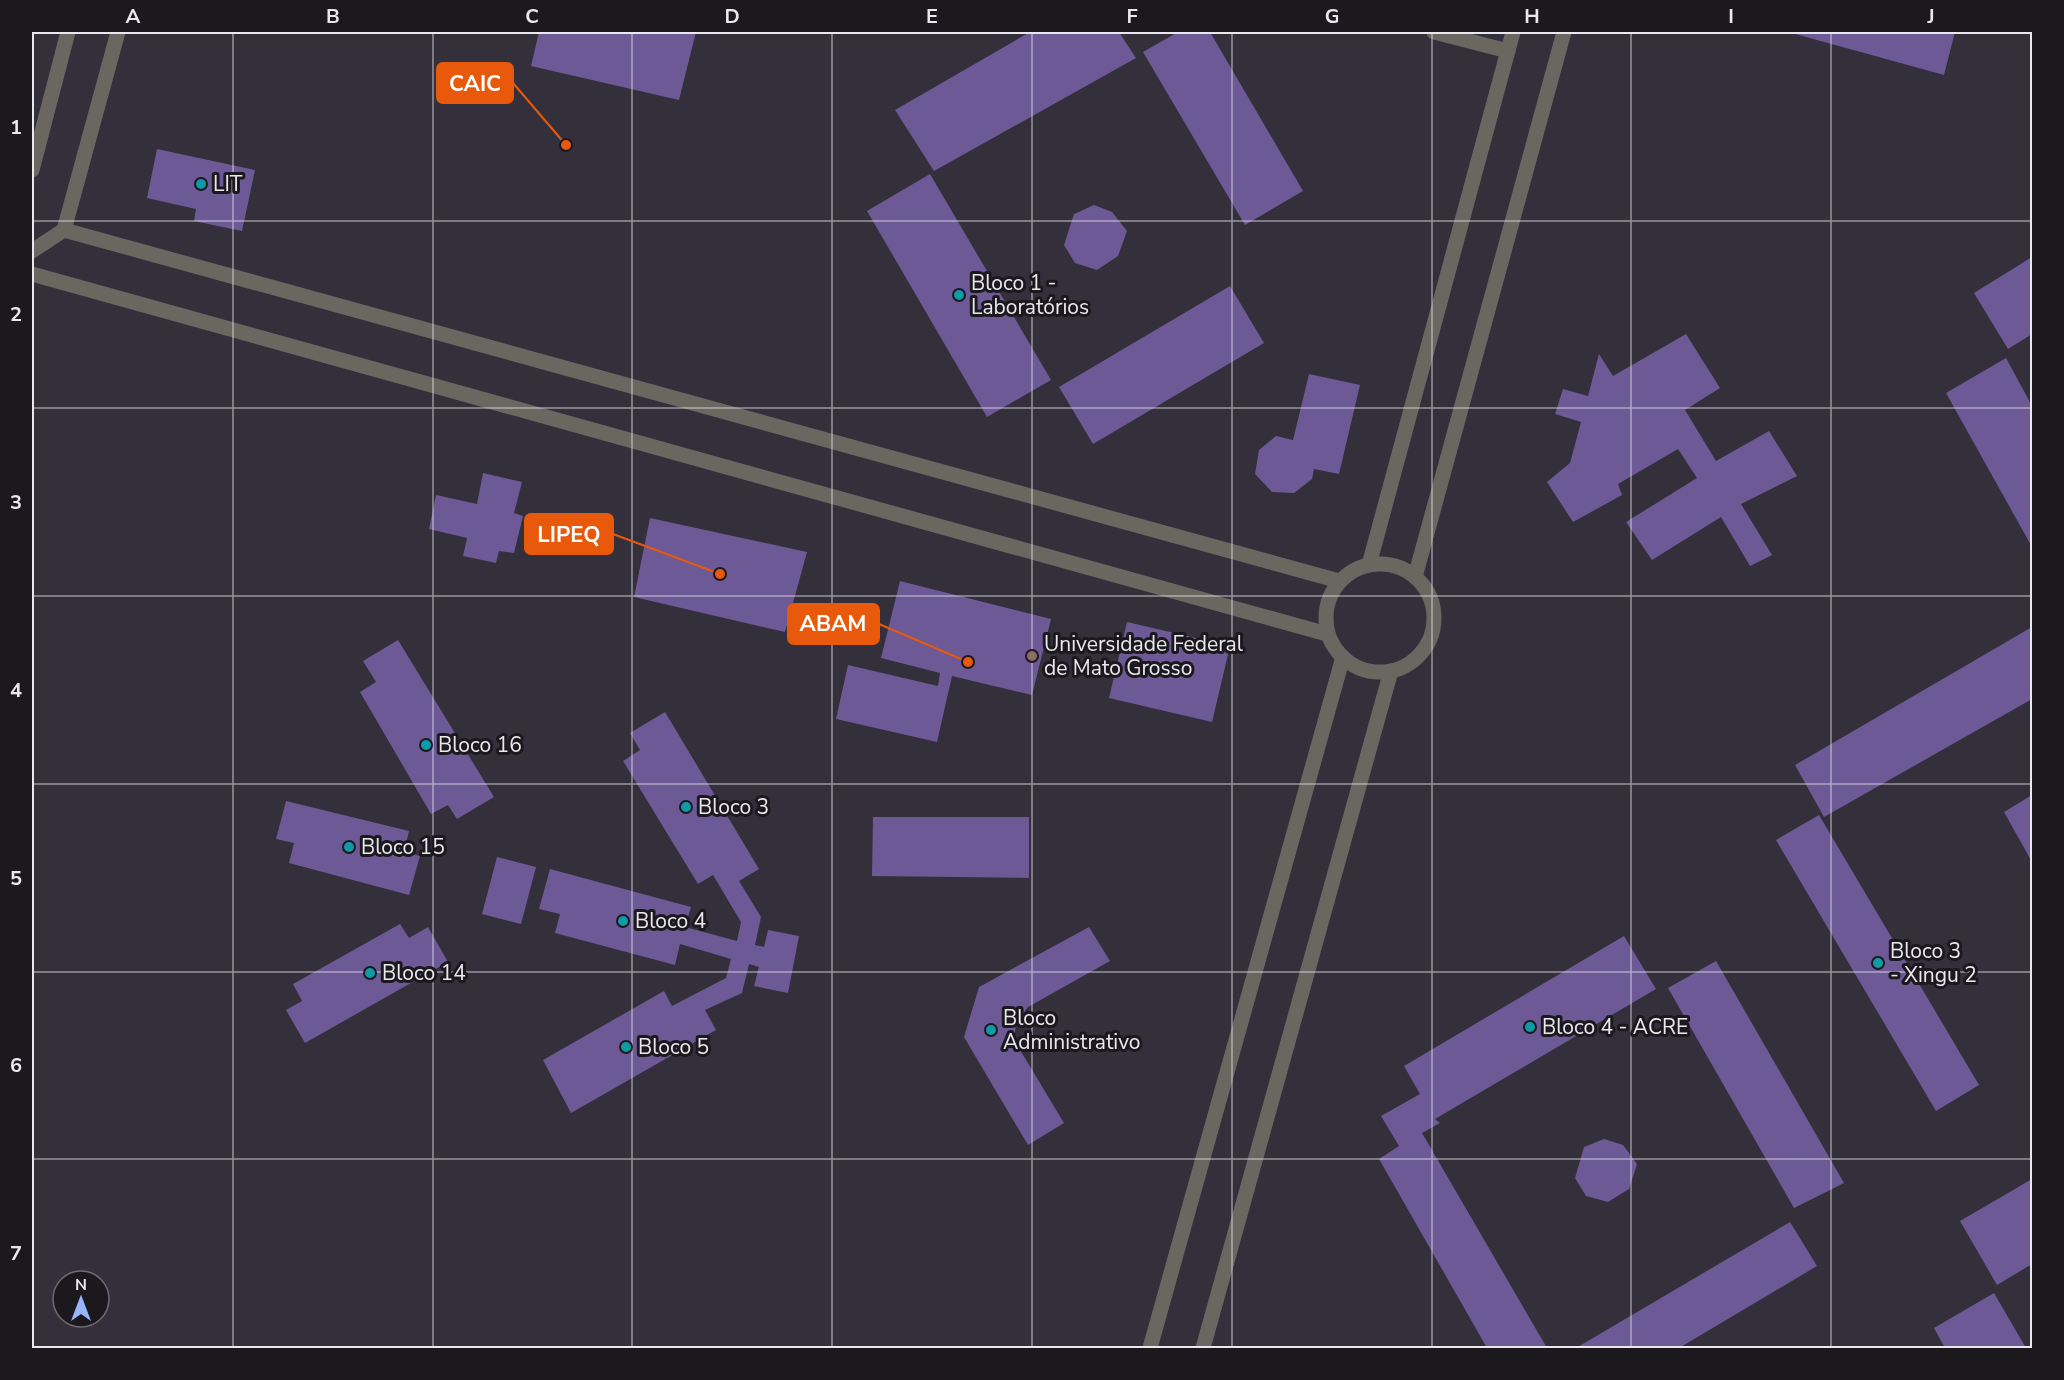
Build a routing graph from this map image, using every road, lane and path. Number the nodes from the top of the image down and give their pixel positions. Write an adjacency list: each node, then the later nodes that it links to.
1 (68, 32): 7 (lane)
2 (118, 32): 8 (lane)
3 (1434, 32): 6 (lane)
4 (1513, 32): 6 (lane)
5 (1564, 32): 12 (lane)
6 (1508, 51): 11 (lane)
7 (32, 170)
8 (64, 230): 9 (lane); 13 (lane)
9 (32, 251)
10 (32, 274): 14 (lane)
11 (1368, 565): 12 (lane); 13 (lane)
12 (1415, 577): 16 (lane)
13 (1339, 581): 14 (lane)
14 (1327, 634): 15 (lane)
15 (1343, 657): 16 (lane); 17 (lane)
16 (1391, 671): 18 (lane)
17 (1150, 1348)
18 (1203, 1348)

